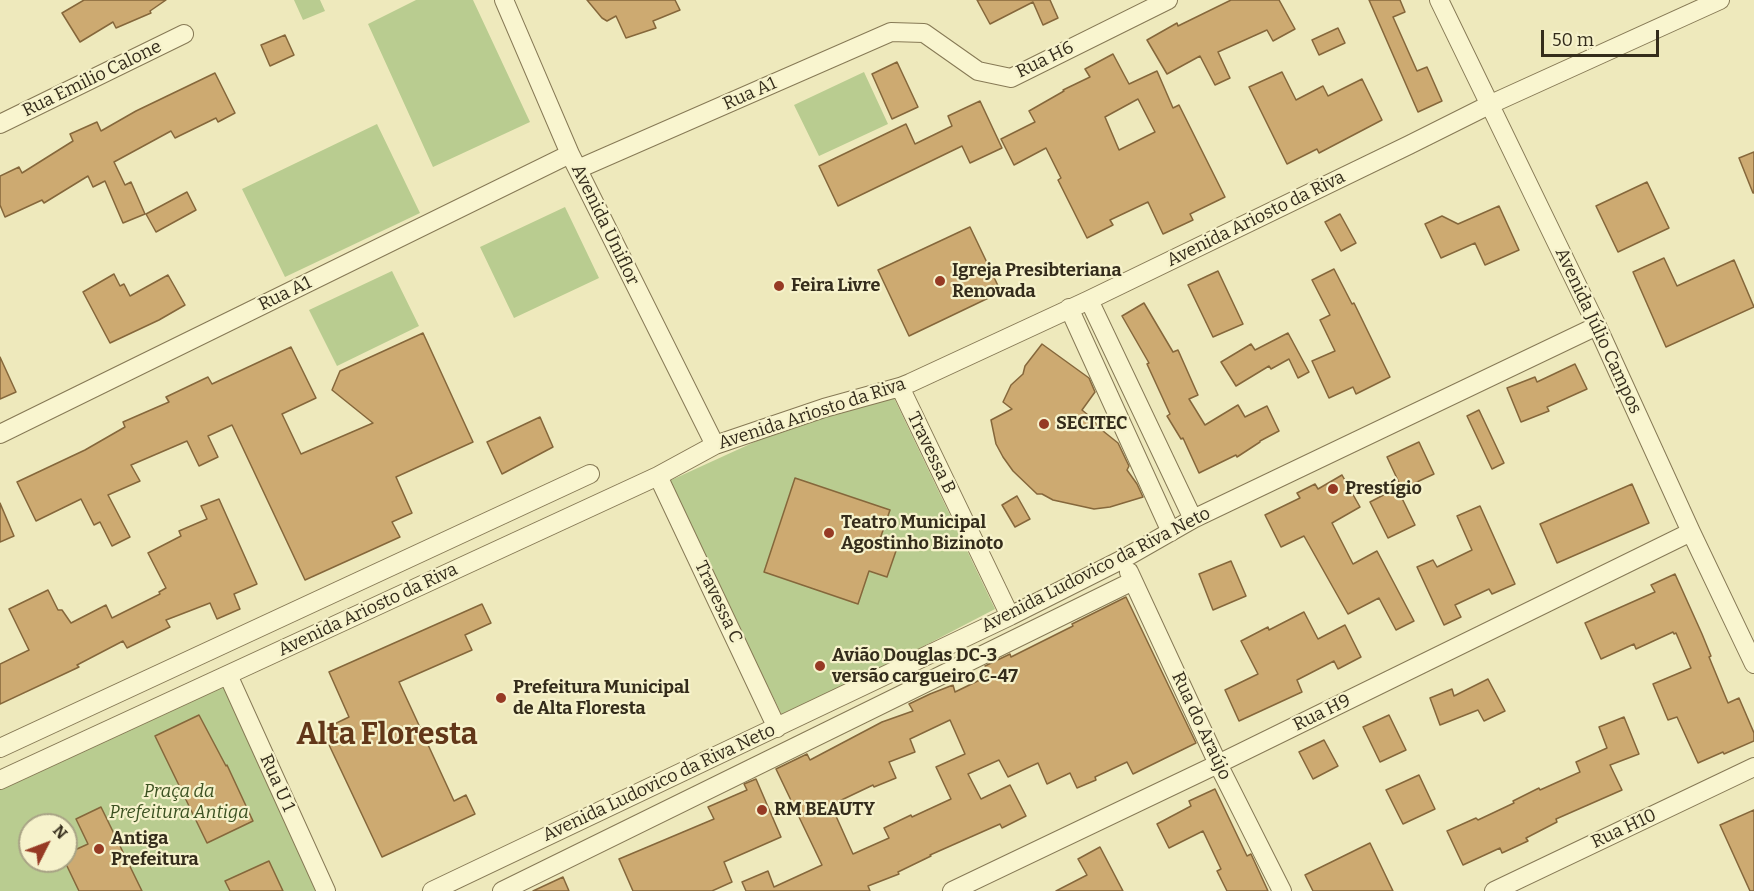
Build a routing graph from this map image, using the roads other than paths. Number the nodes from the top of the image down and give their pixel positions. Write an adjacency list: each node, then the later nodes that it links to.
1 (504, 0): 9 (street, Avenida Uniflor)
2 (1168, 0): 5 (street, Rua H6)
3 (1439, 0): 7 (street, Avenida Júlio Campos)
4 (1720, 0): 7 (street, Avenida Ariosto da Riva)
5 (924, 33): 9 (street, Rua A1)
6 (184, 34): 8 (street, Rua Emilio Calone)
7 (1491, 104): 10 (street, Avenida Ariosto da Riva); 12 (street, Avenida Júlio Campos)
8 (0, 124)
9 (574, 162): 16 (street, Rua A1); 17 (street, Avenida Uniflor)
10 (1089, 300): 11 (street, Avenida Ariosto da Riva); 14 (street)
11 (1070, 308): 13 (street, Avenida Ariosto da Riva); 15 (street)
12 (1597, 326): 20 (street, Avenida Ludovico da Riva Neto); 22 (street, Avenida Júlio Campos)
13 (900, 387): 17 (street, Avenida Ariosto da Riva); 25 (street, Travessa B)
14 (1135, 398): 15 (street); 20 (street)
15 (1114, 407): 21 (street)
16 (0, 434)
17 (715, 445): 19 (street, Avenida Ariosto da Riva)
18 (590, 474): 29 (street)
19 (658, 476): 27 (street, Avenida Ariosto da Riva); 28 (street, Travessa C)
20 (1193, 519): 21 (street, Avenida Ludovico da Riva Neto)
21 (1171, 532): 23 (street, Avenida Ludovico da Riva Neto)
22 (1692, 532): 26 (street, Avenida Júlio Campos); 30 (street, Rua H9)
23 (1123, 559): 24 (street, Rua do Araújo); 25 (street, Avenida Ludovico da Riva Neto)
24 (1133, 581): 30 (street, Rua do Araújo); 35 (street)
25 (1010, 616): 28 (street, Avenida Ludovico da Riva Neto)
26 (1754, 664)
27 (228, 675): 32 (street, Avenida Ariosto da Riva); 33 (street, Rua U 1)
28 (777, 728): 34 (street, Avenida Ludovico da Riva Neto)
29 (0, 748)
30 (1218, 764): 36 (street, Rua H9); 37 (street, Rua do Araújo)
31 (1754, 767): 38 (street, Rua H10)
32 (0, 780)
33 (326, 891)
34 (432, 891)
35 (502, 891)
36 (952, 891)
37 (1282, 891)
38 (1494, 891)

